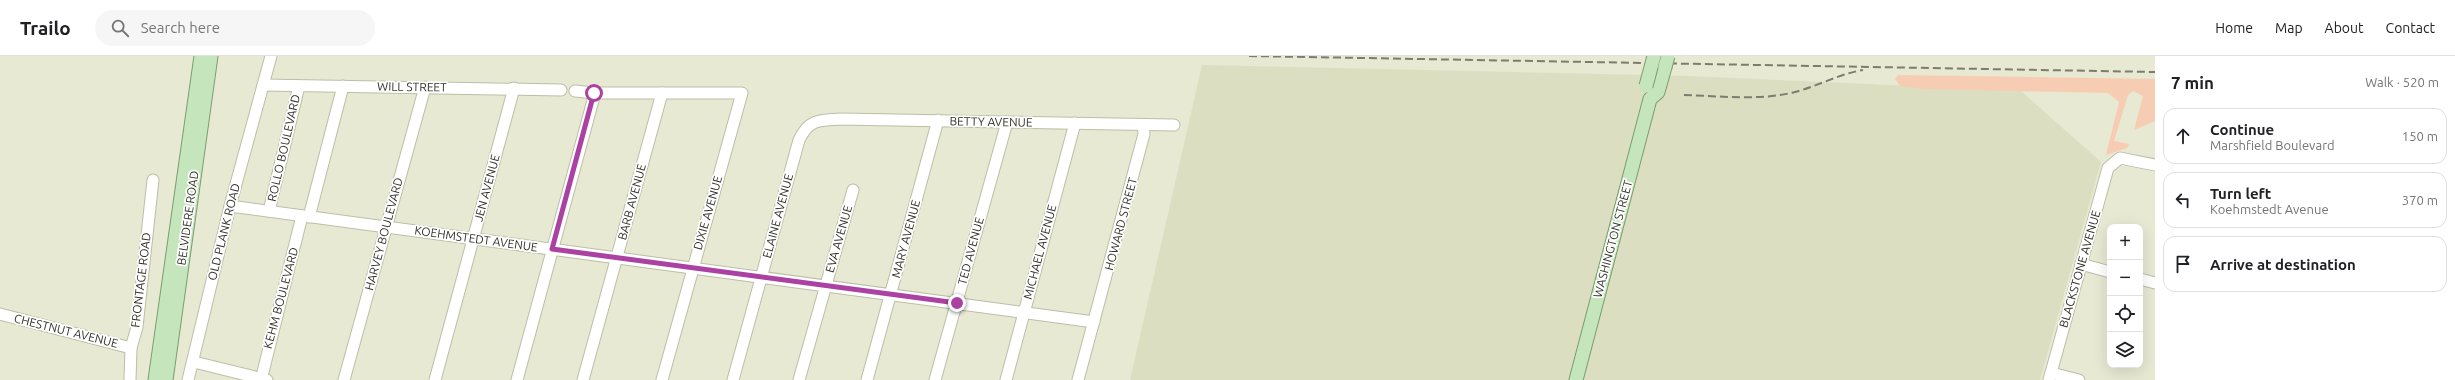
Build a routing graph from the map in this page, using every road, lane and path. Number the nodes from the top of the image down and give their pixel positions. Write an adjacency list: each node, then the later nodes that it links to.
1 (271, 56): 5 (street, OLD PLANK ROAD)
2 (1654, 56): 14 (main road, bridge)
3 (1668, 56): 14 (main road, WASHINGTON STREET, bridge)
4 (206, 58): 48 (main road, BELVIDERE ROAD); 49 (main road, BELVIDERE ROAD)
5 (263, 85): 6 (street, WILL STREET); 24 (street, OLD PLANK ROAD)
6 (299, 86): 7 (street, WILL STREET); 25 (street, ROLLO BOULEVARD)
7 (343, 86): 8 (street, WILL STREET); 26 (street, KEHM BOULEVARD)
8 (425, 87): 9 (street, WILL STREET); 27 (street, HARVEY BOULEVARD)
9 (514, 88): 10 (street, WILL STREET); 28 (street, JEN AVENUE)
10 (561, 90)
11 (575, 91): 12 (street)
12 (594, 93): 13 (street); 29 (street)
13 (662, 93): 30 (street, BARB AVENUE); 32 (street, DIXIE AVENUE)
14 (1650, 99): 62 (main road, WASHINGTON STREET)
15 (938, 120): 16 (street, BETTY AVENUE); 18 (street, BETTY AVENUE); 38 (street, MARY AVENUE)
16 (1006, 122): 17 (street, BETTY AVENUE); 39 (street, TED AVENUE)
17 (1075, 123): 19 (street, BETTY AVENUE); 40 (street, MICHAEL AVENUE)
18 (810, 125): 34 (street, ELAINE AVENUE)
19 (1143, 125): 20 (street, BETTY AVENUE); 42 (street, HOWARD STREET)
20 (1174, 126)
21 (2155, 165): 31 (street, BLACKSTONE AVENUE)
22 (153, 180): 43 (street, FRONTAGE ROAD)
23 (853, 190): 37 (street, EVA AVENUE)
24 (230, 206): 25 (street, KOEHMSTEDT AVENUE); 44 (street, OLD PLANK ROAD)
25 (269, 211): 26 (street, KOEHMSTEDT AVENUE)
26 (306, 216): 27 (street, KOEHMSTEDT AVENUE); 46 (street, KEHM BOULEVARD)
27 (386, 227): 28 (street, KOEHMSTEDT AVENUE); 51 (street, HARVEY BOULEVARD)
28 (473, 239): 29 (street, KOEHMSTEDT AVENUE); 52 (street, JEN AVENUE)
29 (552, 249): 30 (street, KOEHMSTEDT AVENUE); 53 (street)
30 (617, 258): 32 (street, KOEHMSTEDT AVENUE); 54 (street, BARB AVENUE)
31 (2081, 264): 33 (street); 45 (street, BLACKSTONE AVENUE)
32 (692, 268): 34 (street, KOEHMSTEDT AVENUE); 55 (street, DIXIE AVENUE)
33 (2107, 271)
34 (761, 277): 37 (street, KOEHMSTEDT AVENUE); 56 (street, ELAINE AVENUE)
35 (2143, 280): 36 (street)
36 (2155, 283)
37 (826, 286): 38 (street, KOEHMSTEDT AVENUE); 57 (street, EVA AVENUE)
38 (891, 294): 39 (street, KOEHMSTEDT AVENUE); 58 (street, MARY AVENUE)
39 (957, 303): 40 (street, KOEHMSTEDT AVENUE); 59 (street, TED AVENUE)
40 (1024, 312): 42 (street, KOEHMSTEDT AVENUE); 60 (street, MICHAEL AVENUE)
41 (0, 314): 43 (street, CHESTNUT AVENUE)
42 (1094, 322): 61 (street, HOWARD STREET)
43 (131, 348): 47 (street, FRONTAGE ROAD)
44 (194, 362): 46 (street); 50 (street, OLD PLANK ROAD)
45 (2050, 376): 63 (street)
46 (262, 379)
47 (130, 380)
48 (156, 380)
49 (166, 380)
50 (188, 380)
51 (344, 380)
52 (435, 380)
53 (517, 380)
54 (583, 380)
55 (662, 380)
56 (733, 380)
57 (800, 380)
58 (867, 380)
59 (935, 380)
60 (1006, 380)
61 (1078, 380)
62 (1576, 380)
63 (2079, 380)

